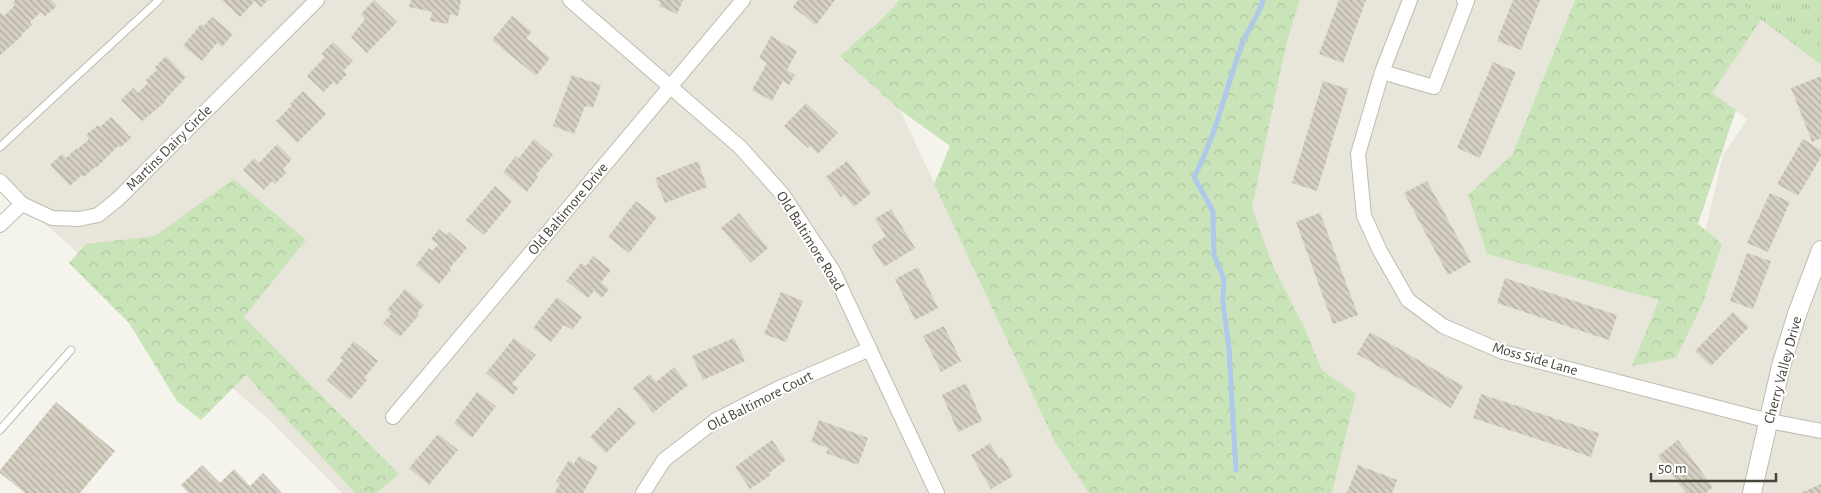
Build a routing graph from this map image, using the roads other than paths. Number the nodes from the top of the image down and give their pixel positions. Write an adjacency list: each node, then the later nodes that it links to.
1 (159, 0): 9 (lane)
2 (317, 0): 11 (street, Martins Dairy Circle)
3 (570, 0): 8 (street, Old Baltimore Road)
4 (743, 0): 8 (street, Old Baltimore Drive)
5 (1410, 0): 7 (street, Moss Side Lane)
6 (1464, 0): 7 (street)
7 (1382, 72): 17 (street, Moss Side Lane)
8 (671, 86): 14 (street, Old Baltimore Road); 16 (street, Old Baltimore Drive)
9 (0, 147)
10 (0, 181): 11 (street, Martins Dairy Circle)
11 (22, 204): 12 (street)
12 (0, 225)
13 (1821, 250): 17 (street, Cherry Valley Drive)
14 (870, 349): 20 (street, Old Baltimore Court); 21 (street, Old Baltimore Road)
15 (71, 350): 18 (lane)
16 (393, 417)
17 (1769, 422): 19 (street, Moss Side Lane); 22 (street, Cherry Valley Drive)
18 (0, 430)
19 (1821, 431)
20 (643, 493)
21 (937, 493)
22 (1752, 493)

